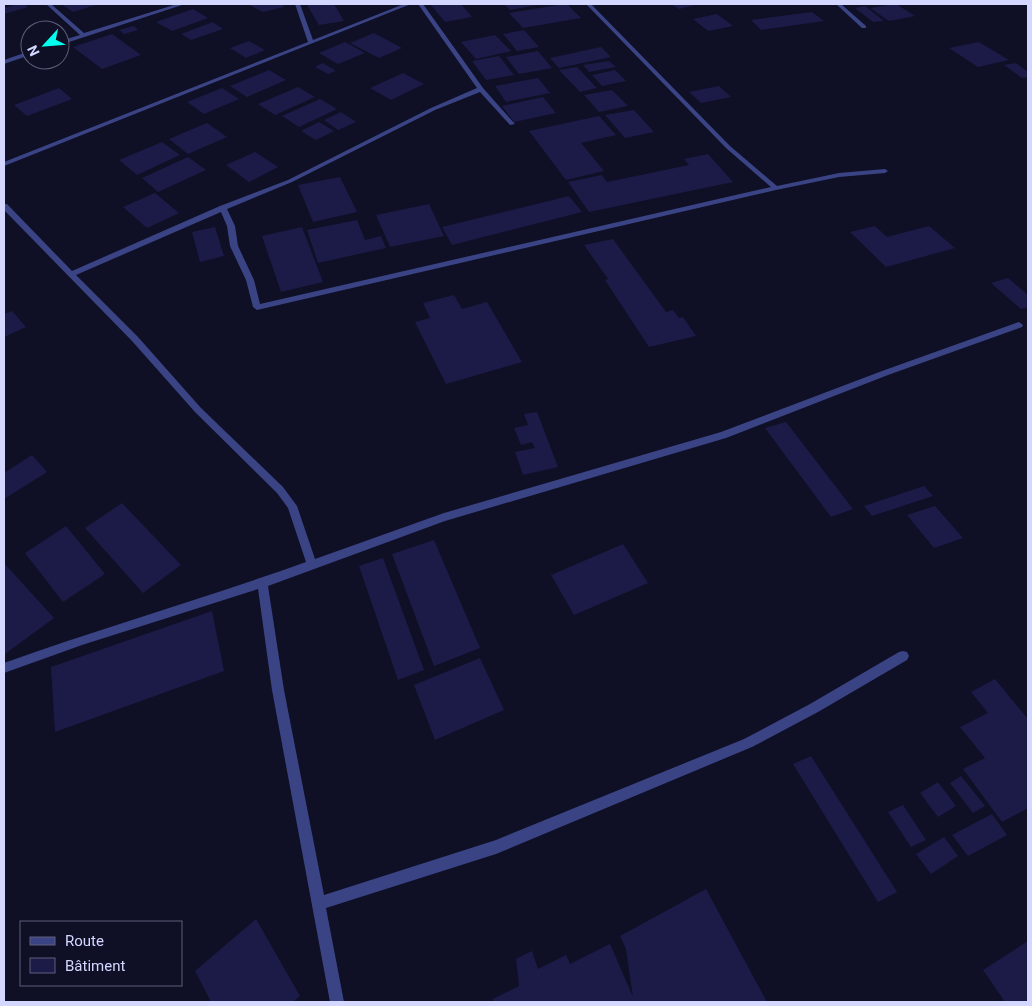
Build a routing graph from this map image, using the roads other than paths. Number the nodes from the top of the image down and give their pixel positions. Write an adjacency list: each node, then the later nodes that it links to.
1 (48, 4): 9 (street)
2 (182, 4): 9 (street)
3 (297, 4): 11 (street)
4 (408, 4): 11 (street)
5 (420, 4): 14 (street)
6 (588, 4): 18 (street)
7 (838, 4): 8 (street)
8 (864, 27)
9 (83, 35): 10 (street)
10 (70, 40)
11 (311, 42): 16 (street)
12 (20, 56): 13 (street)
13 (4, 62)
14 (481, 89): 15 (street); 20 (street)
15 (512, 124)
16 (4, 164)
17 (885, 171): 18 (street)
18 (776, 188): 20 (street)
19 (4, 206): 21 (street)
20 (223, 208): 21 (street)
21 (71, 274): 23 (street)
22 (1019, 325): 23 (street)
23 (312, 565): 24 (street)
24 (262, 582): 26 (street); 27 (street)
25 (903, 656): 27 (street)
26 (4, 668)
27 (319, 903): 28 (street)
28 (337, 1002)

